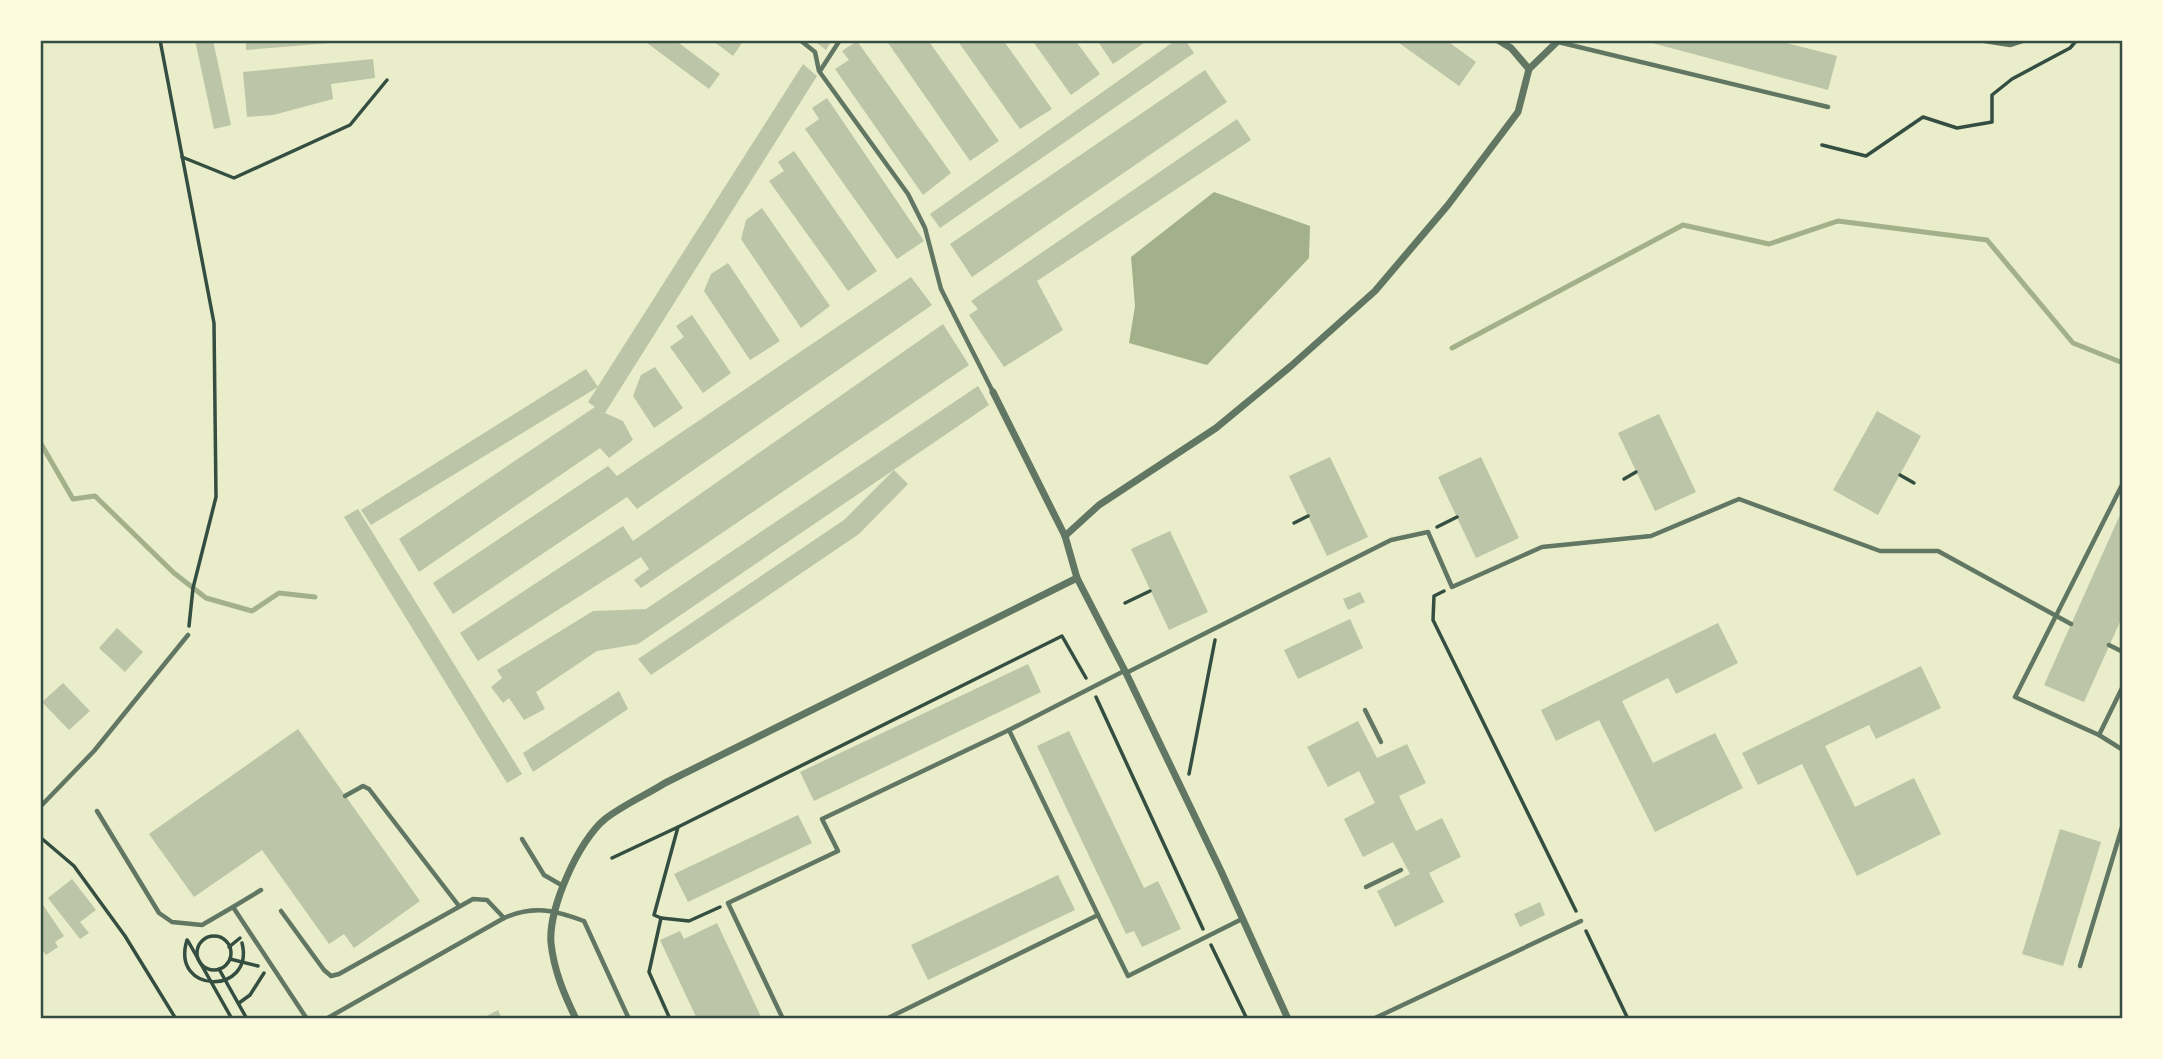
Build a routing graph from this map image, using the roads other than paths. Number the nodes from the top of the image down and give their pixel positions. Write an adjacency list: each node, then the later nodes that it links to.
1 (800, 40): 8 (lane)
2 (840, 40): 8 (lane)
3 (1498, 40): 7 (street)
4 (1978, 40): 5 (lane)
5 (2025, 40)
6 (1558, 41): 7 (street); 9 (lane)
7 (1529, 69): 12 (street)
8 (820, 71): 10 (lane)
9 (1828, 107)
10 (993, 391): 12 (street)
11 (2123, 483): 14 (lane)
12 (1065, 536): 13 (street)
13 (1077, 578): 19 (street); 32 (street)
14 (2055, 616): 15 (lane); 19 (lane); 23 (lane)
15 (2071, 624)
16 (188, 635): 27 (lane)
17 (2109, 645): 18 (lane)
18 (2123, 652)
19 (1125, 672): 22 (lane); 41 (street)
20 (2123, 686): 23 (lane)
21 (1365, 710): 24 (lane)
22 (1009, 730): 39 (lane); 48 (lane)
23 (2099, 735): 25 (lane)
24 (1381, 742)
25 (2123, 750)
26 (345, 796): 35 (lane)
27 (40, 807)
28 (97, 811): 36 (lane)
29 (2123, 824): 43 (lane)
30 (522, 839): 32 (lane)
31 (1401, 870): 33 (lane)
32 (564, 886): 37 (street)
33 (1366, 887)
34 (261, 890): 36 (lane)
35 (459, 906): 38 (lane); 40 (lane)
36 (233, 907): 44 (lane)
37 (555, 910): 40 (lane); 46 (street); 47 (lane)
38 (281, 911)
39 (1098, 915): 41 (lane); 49 (lane)
40 (504, 918): 45 (lane)
41 (1242, 919): 50 (street)
42 (1581, 921): 51 (lane)
43 (2080, 965)
44 (307, 1019)
45 (326, 1019)
46 (576, 1019)
47 (629, 1019)
48 (783, 1019)
49 (886, 1019)
50 (1288, 1019)
51 (1373, 1019)

